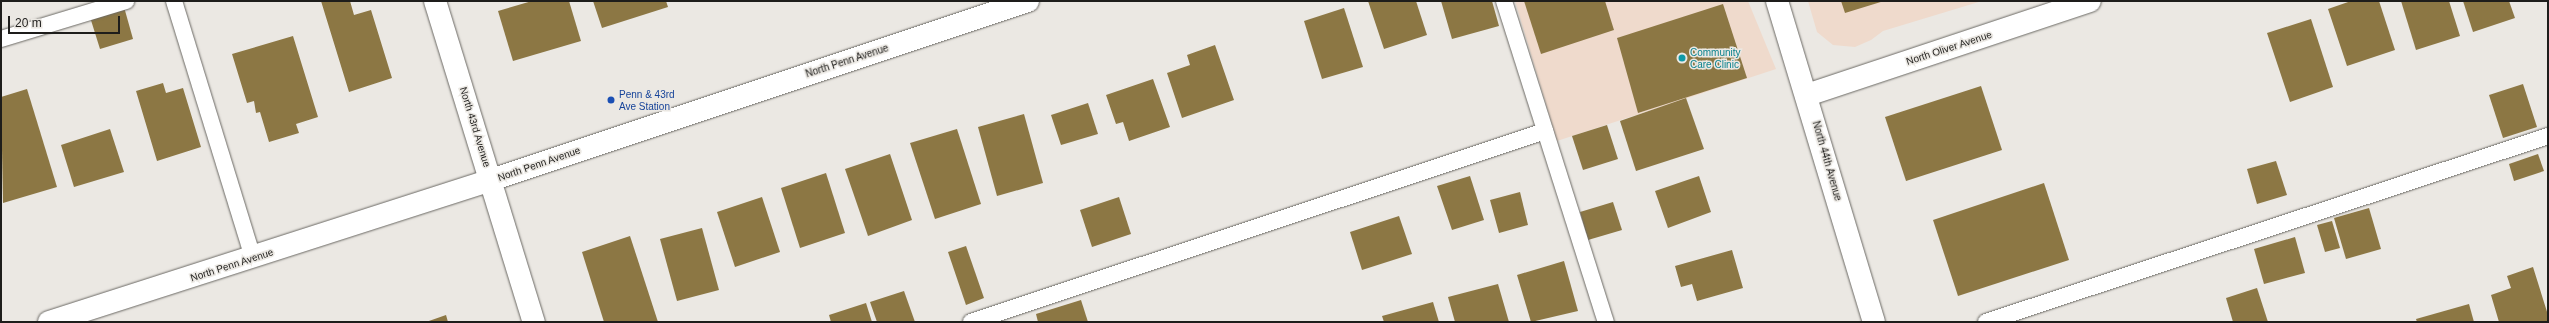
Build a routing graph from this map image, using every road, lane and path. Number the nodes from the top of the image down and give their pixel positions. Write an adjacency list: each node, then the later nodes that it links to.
1 (126, 1): 8 (lane)
2 (174, 1): 13 (lane)
3 (436, 1): 12 (main road, North 43rd Avenue)
4 (1028, 1): 12 (main road, North Penn Avenue)
5 (1504, 1): 10 (lane)
6 (1777, 1): 9 (main road, North 44th Avenue)
7 (2085, 2): 9 (main road, North Oliver Avenue)
8 (1, 39)
9 (1807, 95): 18 (main road, North 44th Avenue)
10 (1545, 131): 16 (lane); 17 (lane)
11 (2548, 136): 19 (lane)
12 (491, 180): 13 (main road, North Penn Avenue); 15 (main road, North 43rd Avenue)
13 (253, 258): 14 (main road, North Penn Avenue)
14 (49, 322)
15 (534, 322)
16 (971, 322)
17 (1606, 322)
18 (1874, 322)
19 (1986, 322)

